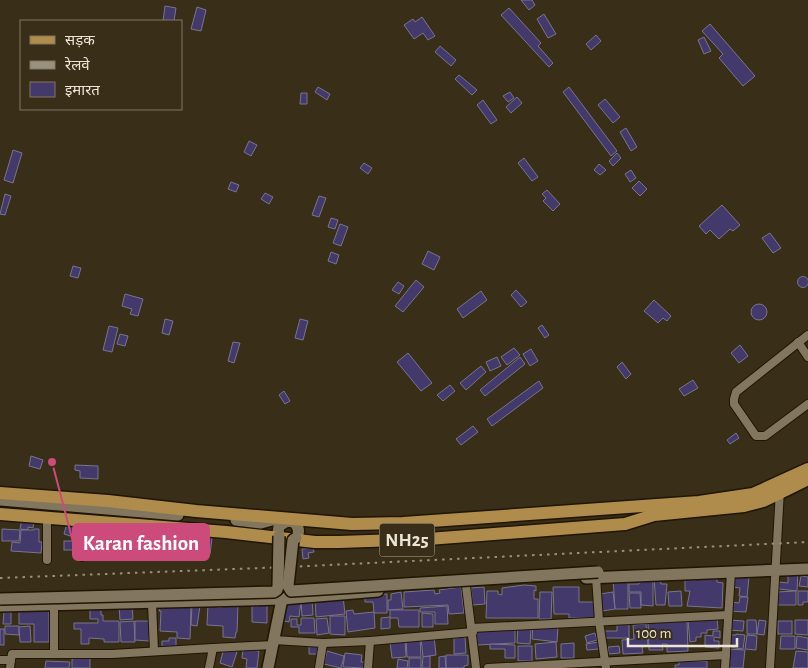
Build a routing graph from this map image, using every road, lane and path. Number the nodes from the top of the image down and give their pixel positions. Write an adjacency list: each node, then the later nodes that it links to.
1 (808, 335): 2 (street)
2 (798, 342): 3 (street); 4 (street)
3 (808, 357)
4 (808, 404)
5 (808, 469): 7 (main road, NH25)
6 (808, 479): 7 (main road, NH25)
7 (780, 488): 10 (main road, NH25); 14 (main road, NH25); 24 (street)
8 (0, 493): 10 (main road, NH25)
9 (0, 500): 16 (street)
10 (633, 507): 18 (street)
11 (0, 508): 19 (street)
12 (0, 514): 13 (main road, NH25)
13 (47, 518): 15 (main road, NH25); 22 (street)
14 (636, 520): 17 (main road, NH25); 18 (street)
15 (84, 522): 17 (main road, NH25); 21 (street)
16 (284, 522): 18 (street); 19 (street)
17 (111, 523): 20 (street)
18 (296, 533): 19 (street, bridge); 26 (street, bridge)
19 (278, 534): 29 (street, bridge)
20 (110, 556)
21 (82, 557)
22 (47, 560)
23 (808, 569): 24 (street)
24 (776, 570): 25 (street); 53 (street)
25 (731, 572): 26 (street); 33 (street)
26 (597, 575): 27 (street); 34 (street)
27 (466, 586): 28 (street); 35 (street)
28 (282, 598): 30 (street); 37 (street)
29 (0, 599)
30 (152, 603): 31 (street); 40 (street)
31 (54, 604): 32 (street); 41 (street)
32 (0, 606)
33 (728, 615): 34 (street); 42 (street)
34 (599, 621): 35 (street); 45 (street)
35 (472, 630): 36 (street); 50 (street)
36 (370, 641): 38 (street); 49 (street)
37 (273, 642): 38 (street); 39 (street); 47 (street)
38 (323, 643): 48 (street)
39 (213, 648): 40 (street); 46 (street)
40 (154, 651): 41 (street)
41 (54, 654): 44 (street)
42 (726, 655): 45 (street); 52 (street)
43 (0, 660): 44 (street)
44 (11, 664)
45 (605, 665): 51 (street)
46 (209, 668)
47 (268, 668)
48 (319, 668)
49 (368, 668)
50 (476, 668)
51 (488, 668)
52 (725, 668)
53 (770, 668)

